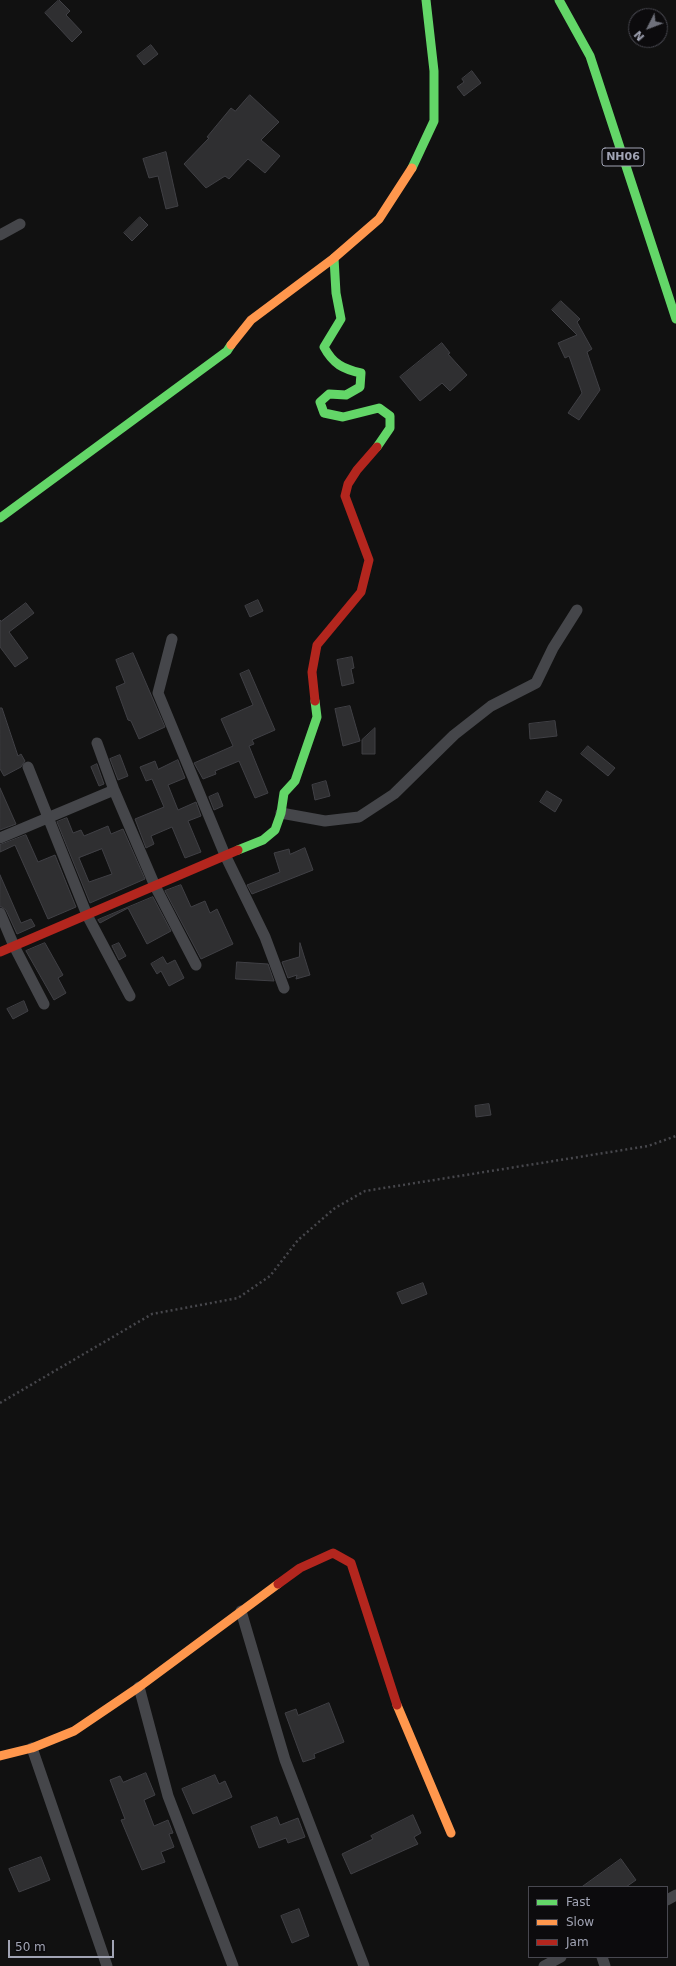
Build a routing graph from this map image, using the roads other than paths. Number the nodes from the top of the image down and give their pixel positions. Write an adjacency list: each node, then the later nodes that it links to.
1 (426, 0): 5 (street)
2 (559, 0): 6 (street, NH06)
3 (20, 224): 4 (street)
4 (0, 235)
5 (334, 258): 7 (street); 13 (street)
6 (676, 319)
7 (0, 518)
8 (577, 610): 13 (street)
9 (172, 639): 16 (street)
10 (97, 743): 12 (street)
11 (28, 767): 14 (street)
12 (114, 790): 14 (street); 17 (street)
13 (281, 813): 16 (street)
14 (47, 818): 15 (street); 19 (street)
15 (0, 838)
16 (225, 854): 17 (street); 23 (street)
17 (155, 886): 19 (street); 22 (street)
18 (0, 913): 20 (street)
19 (86, 915): 20 (street); 24 (street)
20 (14, 946): 21 (street); 25 (street)
21 (0, 952)
22 (196, 965)
23 (284, 988)
24 (130, 996)
25 (44, 1004)
26 (241, 1611): 27 (street); 30 (street); 34 (street)
27 (139, 1687): 28 (street); 33 (street)
28 (32, 1748): 29 (street); 32 (street)
29 (0, 1756)
30 (451, 1833)
31 (559, 1958): 35 (street)
32 (107, 1966)
33 (233, 1966)
34 (364, 1966)
35 (544, 1966)

